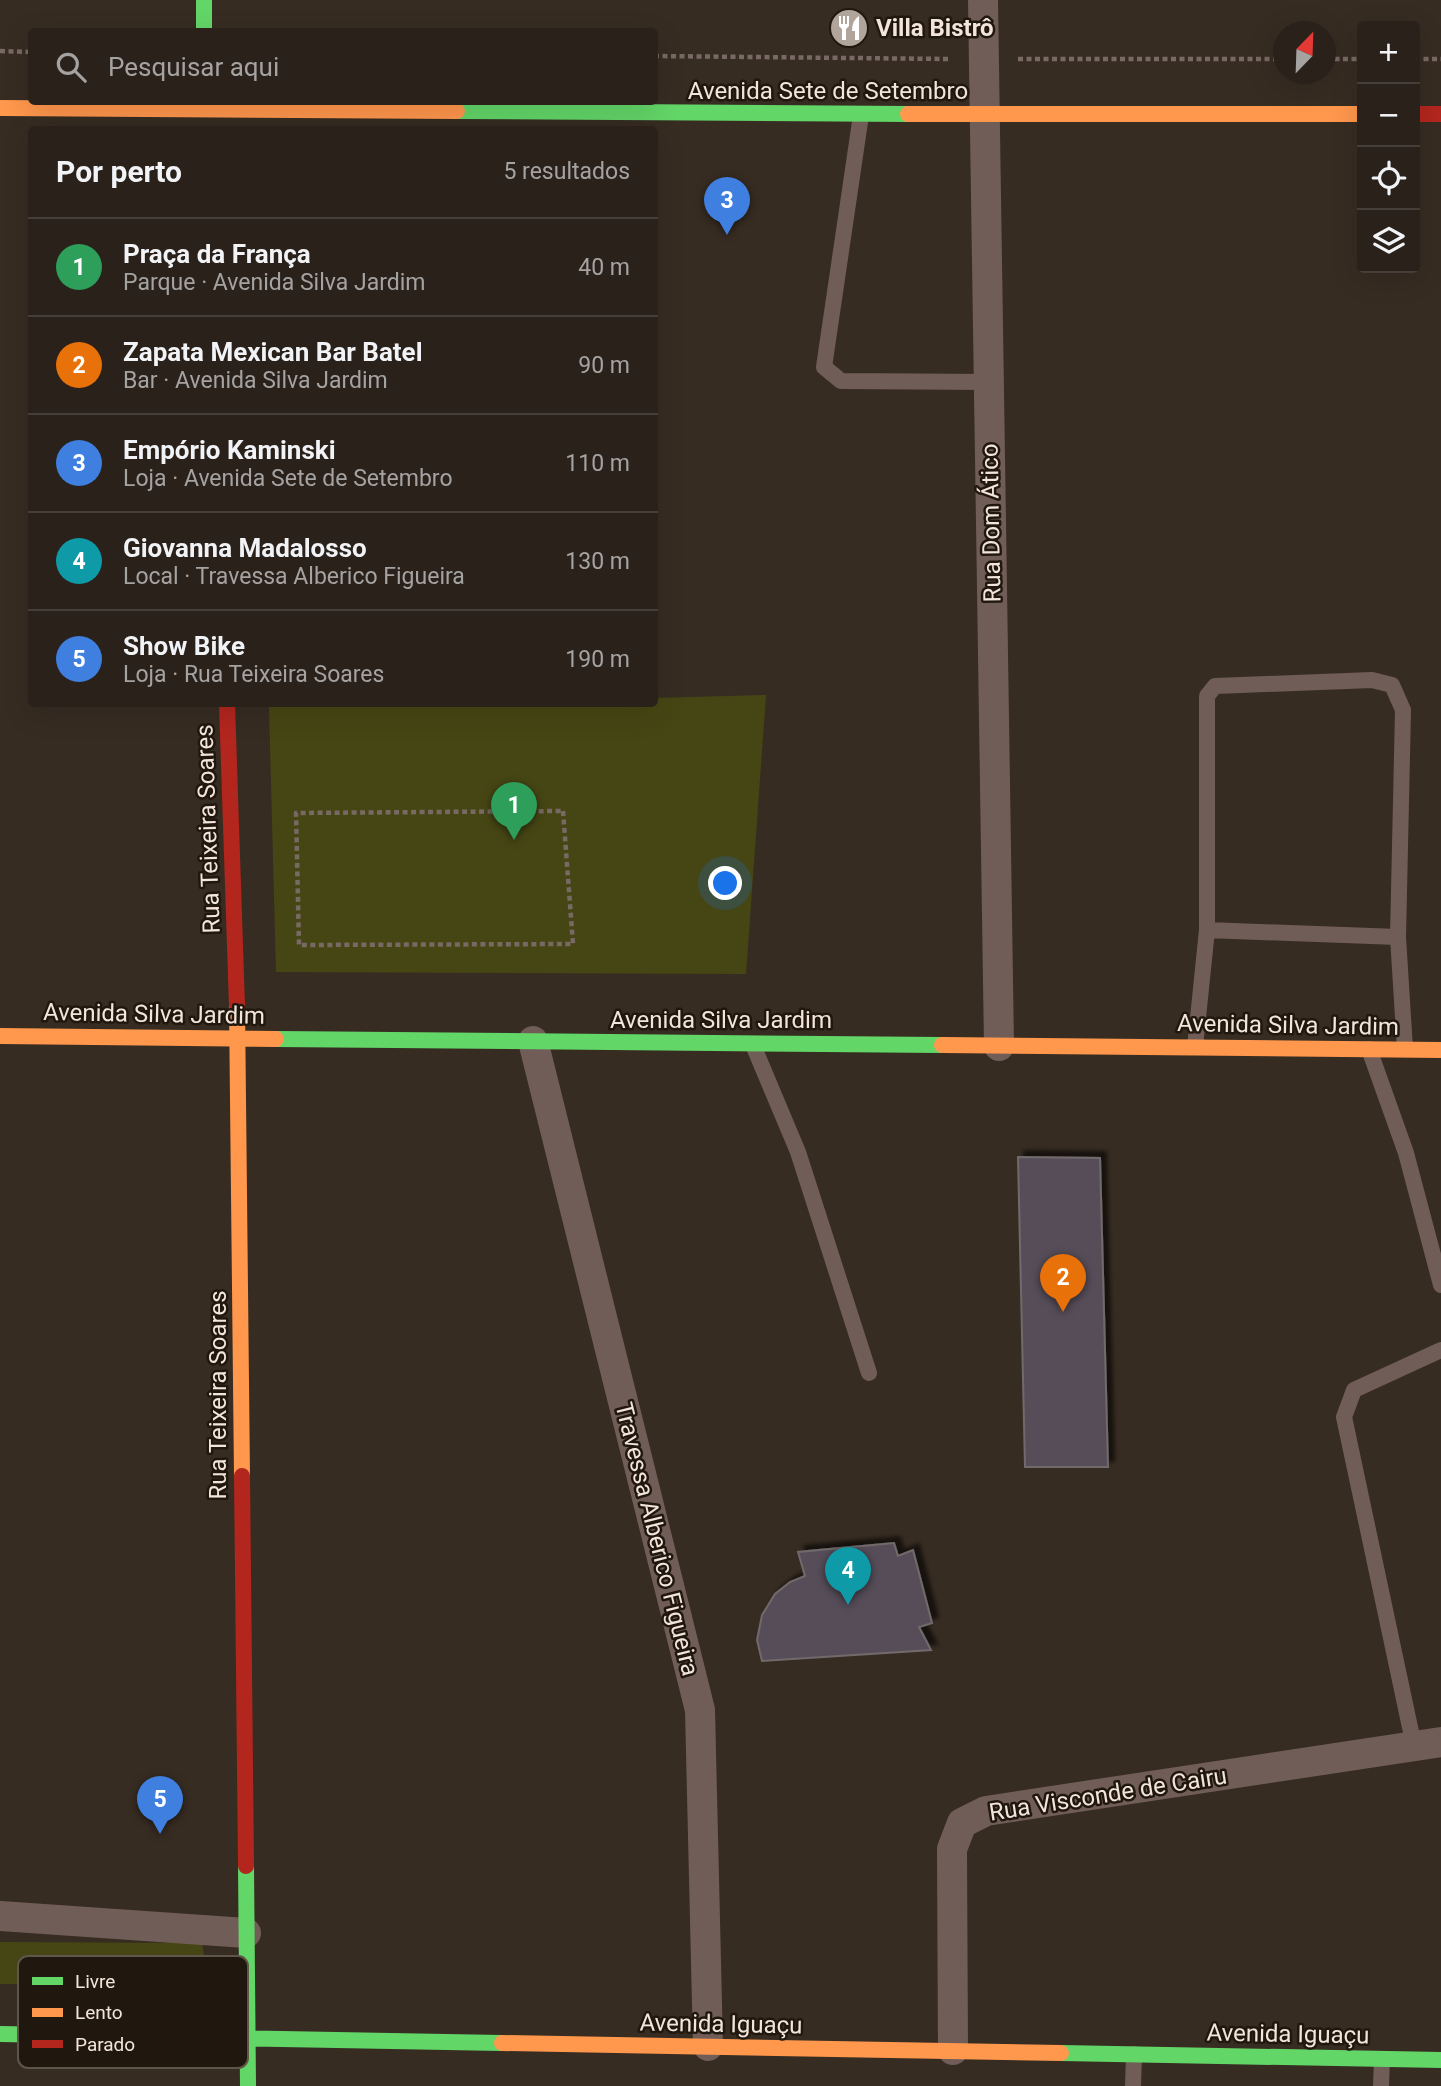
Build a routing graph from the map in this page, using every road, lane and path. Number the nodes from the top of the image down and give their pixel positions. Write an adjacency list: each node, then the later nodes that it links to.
1 (204, 0): 3 (main road)
2 (983, 0): 20 (street, Rua Dom Ático)
3 (204, 28)
4 (0, 51): 5 (path)
5 (28, 51)
6 (658, 56): 7 (path)
7 (940, 58)
8 (1018, 59): 9 (path)
9 (1273, 59)
10 (1336, 59): 11 (path)
11 (1357, 59)
12 (1420, 59): 13 (path)
13 (1441, 59)
14 (206, 105): 15 (main road, Avenida Sete de Setembro); 16 (main road, Avenida Sete de Setembro); 21 (main road)
15 (0, 108)
16 (860, 114): 20 (main road, Avenida Sete de Setembro); 22 (lane)
17 (1357, 114): 20 (main road, Avenida Sete de Setembro)
18 (1420, 114): 19 (main road)
19 (1441, 114)
20 (985, 115): 22 (street, Rua Dom Ático)
21 (207, 126)
22 (989, 382): 31 (street, Rua Dom Ático)
23 (227, 707): 28 (main road, Rua Teixeira Soares)
24 (1207, 930): 25 (lane); 25 (lane); 32 (lane)
25 (1398, 937): 34 (lane)
26 (573, 944): 26 (path)
27 (0, 1036): 28 (main road, Avenida Silva Jardim)
28 (238, 1038): 29 (main road, Avenida Silva Jardim); 41 (main road, Rua Teixeira Soares)
29 (533, 1041): 30 (main road, Avenida Silva Jardim); 46 (street, Travessa Alberico Figueira)
30 (752, 1043): 31 (main road, Avenida Silva Jardim); 38 (lane)
31 (999, 1045): 32 (main road, Avenida Silva Jardim)
32 (1195, 1047): 33 (main road, Avenida Silva Jardim)
33 (1369, 1049): 34 (main road, Avenida Silva Jardim); 36 (lane)
34 (1405, 1049): 35 (main road, Avenida Silva Jardim)
35 (1441, 1050)
36 (1441, 1285)
37 (1441, 1350): 39 (lane)
38 (869, 1373)
39 (1427, 1744): 47 (street, Rua Visconde de Cairu)
40 (0, 1916): 41 (street)
41 (246, 1933): 42 (main road, Rua Teixeira Soares)
42 (246, 1956)
43 (0, 2034): 44 (main road, Avenida Iguaçu)
44 (18, 2034)
45 (248, 2039): 46 (main road, Avenida Iguaçu)
46 (708, 2046): 47 (main road, Avenida Iguaçu)
47 (953, 2050): 48 (main road, Avenida Iguaçu)
48 (1134, 2054): 49 (main road, Avenida Iguaçu); 53 (lane)
49 (1382, 2059): 50 (main road, Avenida Iguaçu); 54 (lane)
50 (1441, 2060)
51 (248, 2068): 52 (main road, Rua Teixeira Soares)
52 (248, 2086)
53 (1133, 2086)
54 (1381, 2086)

